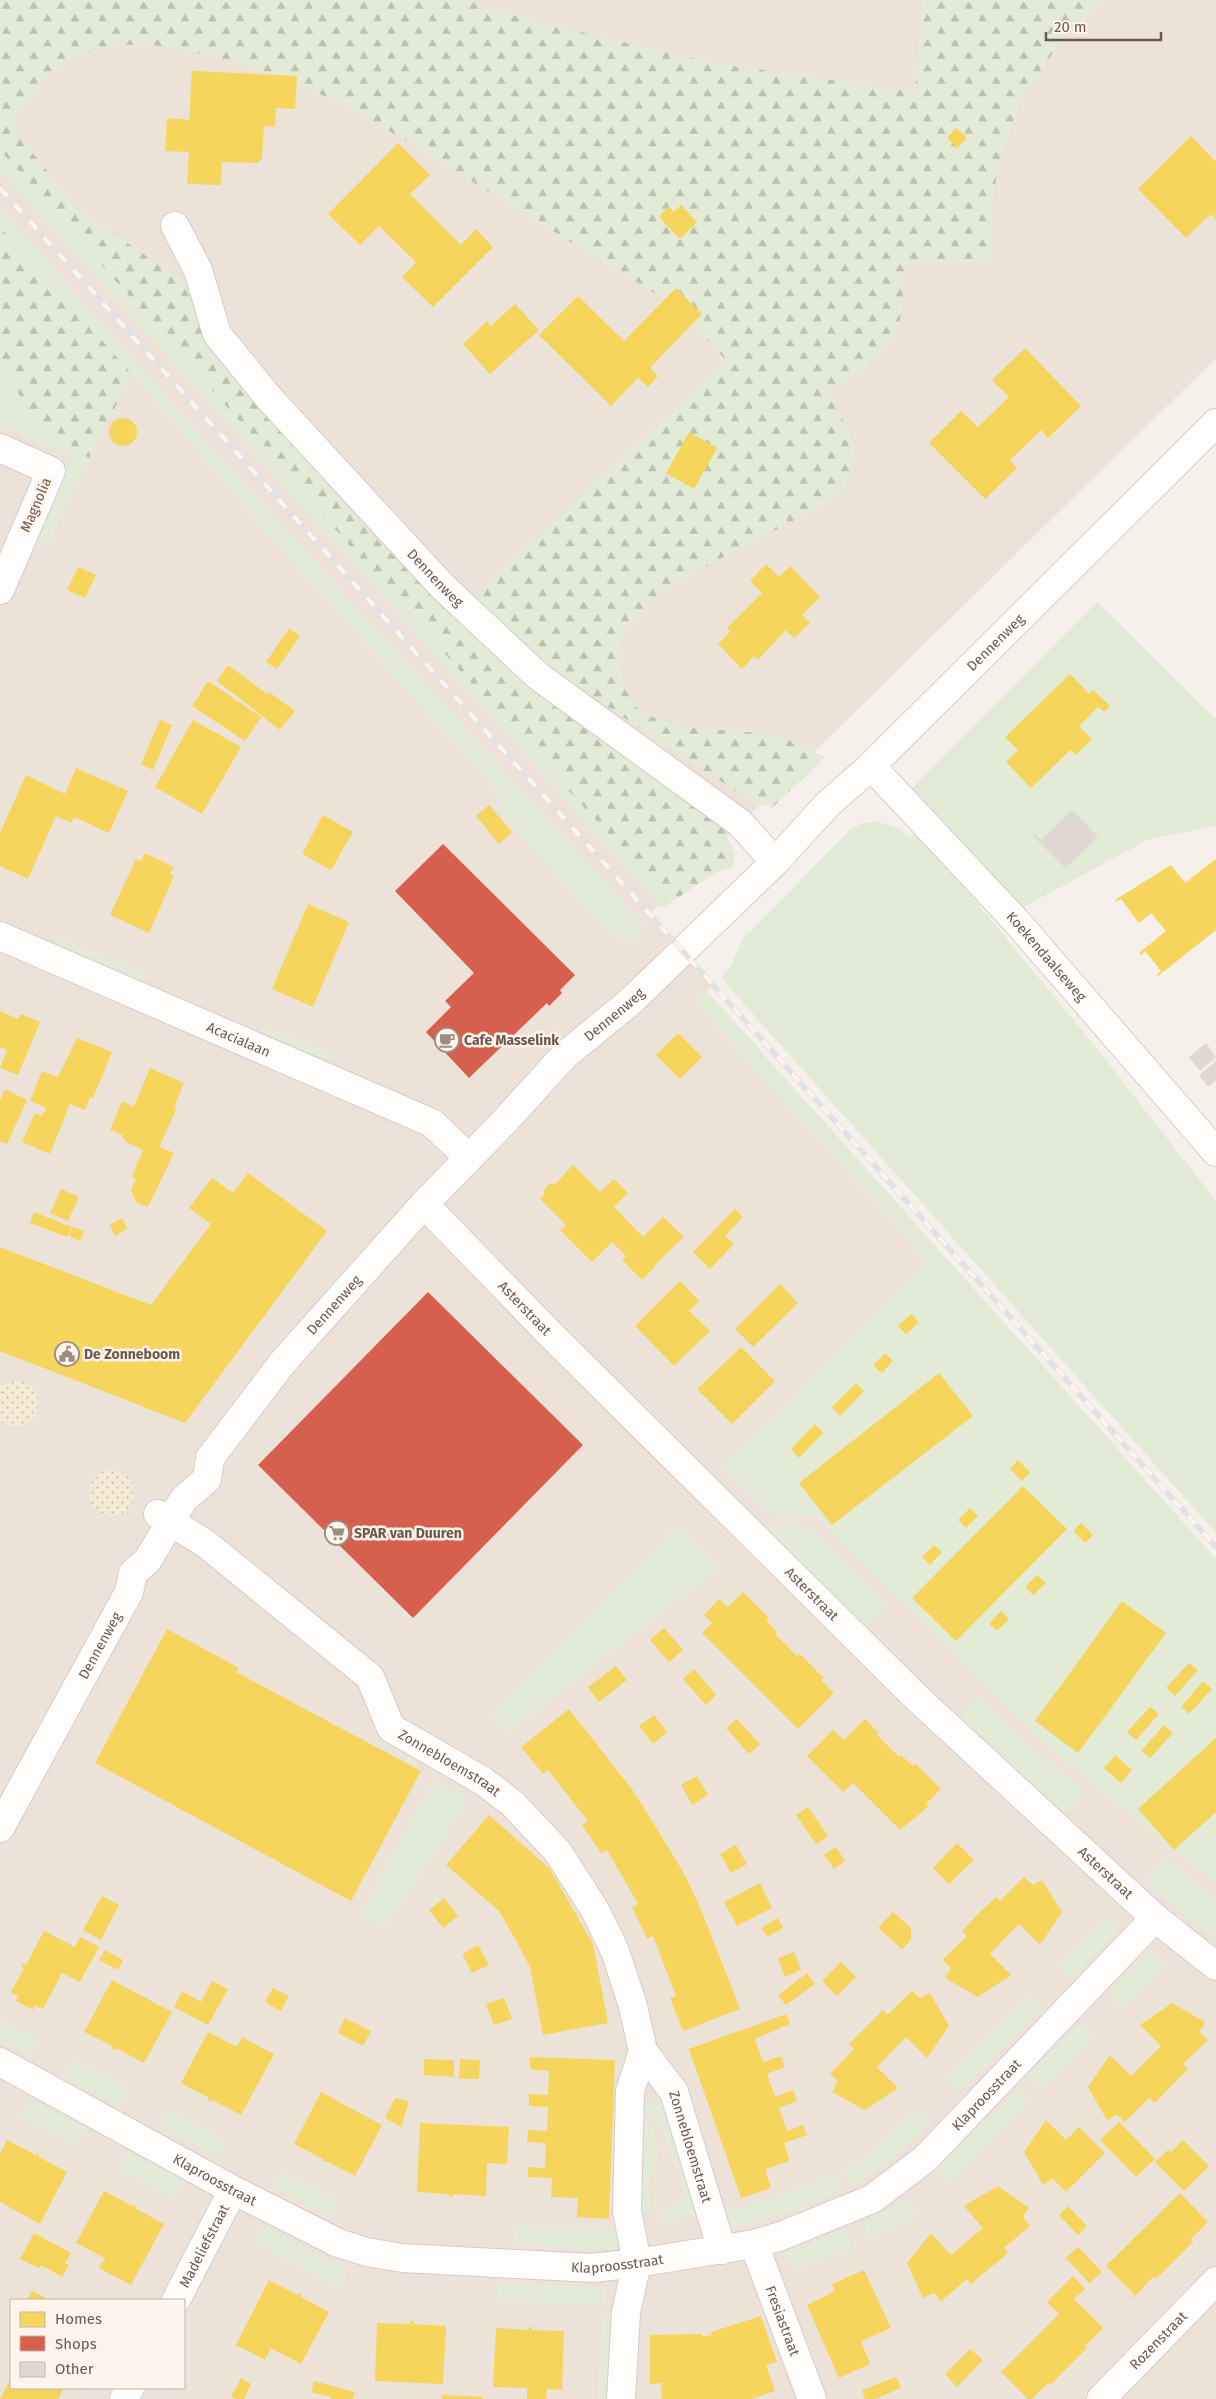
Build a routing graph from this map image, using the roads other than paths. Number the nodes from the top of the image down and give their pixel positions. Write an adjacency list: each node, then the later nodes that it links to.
1 (176, 226): 6 (street, Dennenweg)
2 (1216, 423): 5 (street, Dennenweg)
3 (0, 448): 4 (street, Magnolia)
4 (0, 590)
5 (870, 766): 6 (street, Dennenweg); 8 (street, Koekendaalseweg)
6 (775, 862): 9 (street, Dennenweg)
7 (0, 936): 9 (street, Acacialaan)
8 (1216, 1152)
9 (468, 1157): 10 (street, Dennenweg)
10 (424, 1204): 11 (street, Dennenweg); 13 (street, Asterstraat)
11 (164, 1518): 12 (street, Dennenweg); 15 (street, Zonnebloemstraat)
12 (0, 1828)
13 (1155, 1918): 14 (street, Asterstraat); 18 (street, Klaproosstraat)
14 (1216, 1966)
15 (643, 2051): 19 (street, Zonnebloemstraat); 20 (street)
16 (0, 2062): 17 (street, Klaproosstraat)
17 (233, 2190): 20 (street, Klaproosstraat); 22 (street, Madeliefstraat)
18 (754, 2244): 19 (street, Klaproosstraat); 24 (street, Fresiastraat)
19 (722, 2250): 20 (street, Klaproosstraat)
20 (637, 2263): 23 (street)
21 (1216, 2281): 25 (street, Rozenstraat)
22 (177, 2299)
23 (621, 2399)
24 (812, 2399)
25 (1101, 2399)

